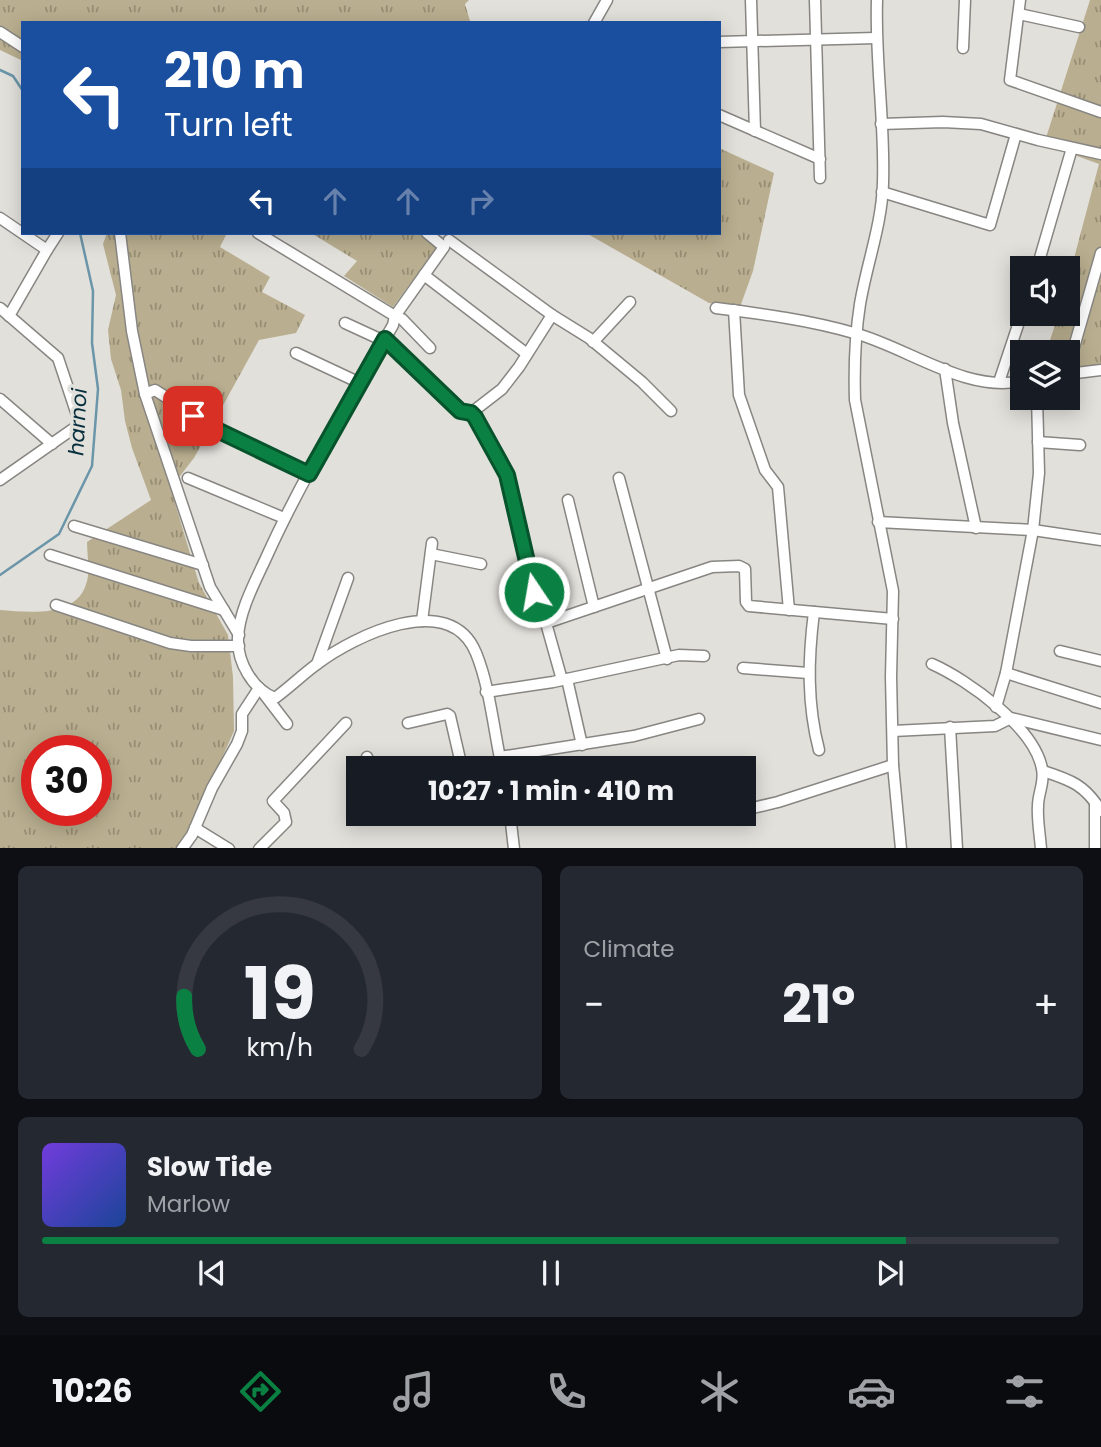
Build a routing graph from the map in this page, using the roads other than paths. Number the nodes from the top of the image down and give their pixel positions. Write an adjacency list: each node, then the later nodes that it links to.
1 (607, 0): 8 (street)
2 (751, 0): 13 (street)
3 (815, 0): 12 (street)
4 (877, 0): 11 (street)
5 (965, 0): 16 (street)
6 (1020, 0): 7 (street)
7 (1019, 14): 9 (street); 17 (street)
8 (595, 21)
9 (1079, 27)
10 (0, 32): 15 (street)
11 (876, 38): 12 (street); 19 (street)
12 (815, 40): 13 (street); 24 (street)
13 (752, 41): 14 (street); 20 (street)
14 (721, 42)
15 (21, 46)
16 (963, 48)
17 (1101, 111)
18 (721, 116): 20 (street)
19 (881, 124): 21 (street); 26 (street)
20 (755, 131): 24 (street)
21 (1016, 134): 22 (street); 26 (street)
22 (1072, 148): 23 (street); 36 (street)
23 (1101, 154)
24 (820, 159): 25 (street)
25 (820, 178)
26 (882, 192): 49 (street)
27 (0, 218): 28 (street)
28 (21, 232)
29 (25, 235): 34 (street)
30 (57, 235): 34 (street)
31 (120, 235): 62 (street)
32 (261, 235): 46 (street)
33 (449, 240): 37 (street); 44 (street)
34 (47, 250): 45 (street)
35 (1101, 253): 43 (street)
36 (1040, 256)
37 (424, 275): 46 (street); 55 (street)
38 (630, 302): 52 (street)
39 (716, 307): 41 (street)
40 (0, 308): 45 (street)
41 (734, 310): 49 (street); 89 (street)
42 (1080, 313): 43 (street)
43 (1083, 314): 51 (street)
44 (552, 315): 52 (street); 55 (street)
45 (9, 316): 68 (street)
46 (395, 316): 50 (street); 53 (street)
47 (345, 323): 50 (street)
48 (1018, 326): 59 (street)
49 (856, 333): 56 (street); 76 (street)
50 (384, 340): 61 (street); 66 (street)
51 (1076, 340)
52 (593, 342): 65 (street)
53 (430, 348)
54 (296, 353): 61 (street)
55 (527, 354): 66 (street)
56 (945, 369): 59 (street); 78 (street)
57 (1101, 370): 58 (street)
58 (1080, 373)
59 (999, 382): 60 (street)
60 (1010, 382)
61 (360, 383): 70 (street)
62 (145, 394): 70 (street); 83 (street)
63 (0, 399): 68 (street)
64 (1037, 410): 67 (street)
65 (671, 411)
66 (471, 413): 93 (street)
67 (1038, 442): 69 (street); 79 (street)
68 (52, 444): 73 (street)
69 (1080, 445)
70 (309, 474): 75 (street)
71 (188, 478): 75 (street)
72 (620, 478): 85 (street)
73 (0, 480)
74 (568, 500): 87 (street)
75 (284, 518): 94 (street)
76 (878, 522): 78 (street); 91 (street)
77 (74, 526): 83 (street)
78 (976, 528): 79 (street)
79 (1033, 530): 80 (street); 104 (street)
80 (1101, 540)
81 (50, 555): 88 (street)
82 (481, 564): 92 (street)
83 (203, 565): 88 (street)
84 (348, 578): 100 (street)
85 (647, 590): 87 (street); 89 (street); 98 (street)
86 (56, 604): 95 (street)
87 (594, 607): 93 (street)
88 (224, 610): 94 (street)
89 (789, 610): 90 (street)
90 (814, 612): 91 (street); 103 (street)
91 (893, 619): 116 (street)
92 (422, 621): 100 (street); 107 (street)
93 (546, 623): 105 (street)
94 (239, 635): 95 (street)
95 (239, 646): 106 (street)
96 (1060, 650): 99 (street)
97 (704, 656): 98 (street)
98 (667, 659): 105 (street)
99 (1101, 661)
100 (317, 664): 106 (street)
101 (932, 664): 109 (street)
102 (743, 668): 103 (street)
103 (808, 673): 119 (street)
104 (1006, 673): 108 (street); 109 (street)
105 (565, 679): 107 (street); 118 (street)
106 (261, 691): 114 (street); 128 (street)
107 (486, 692): 121 (street)
108 (1101, 702)
109 (996, 707): 110 (street)
110 (1011, 718): 115 (street); 117 (street); 124 (street)
111 (699, 719): 118 (street)
112 (346, 723): 131 (street)
113 (408, 723): 120 (street)
114 (287, 724)
115 (950, 727): 116 (street); 134 (street)
116 (893, 731): 123 (street)
117 (1101, 740)
118 (582, 744): 122 (street)
119 (819, 750)
120 (459, 756)
121 (500, 756)
122 (531, 756)
123 (893, 765): 125 (street); 133 (street)
124 (1043, 771): 126 (street); 135 (street)
125 (756, 807)
126 (1098, 807): 136 (street)
127 (511, 826): 132 (street)
128 (195, 828): 129 (street); 130 (street)
129 (183, 848)
130 (227, 848)
131 (260, 848)
132 (514, 848)
133 (901, 848)
134 (957, 848)
135 (1041, 848)
136 (1095, 848)

